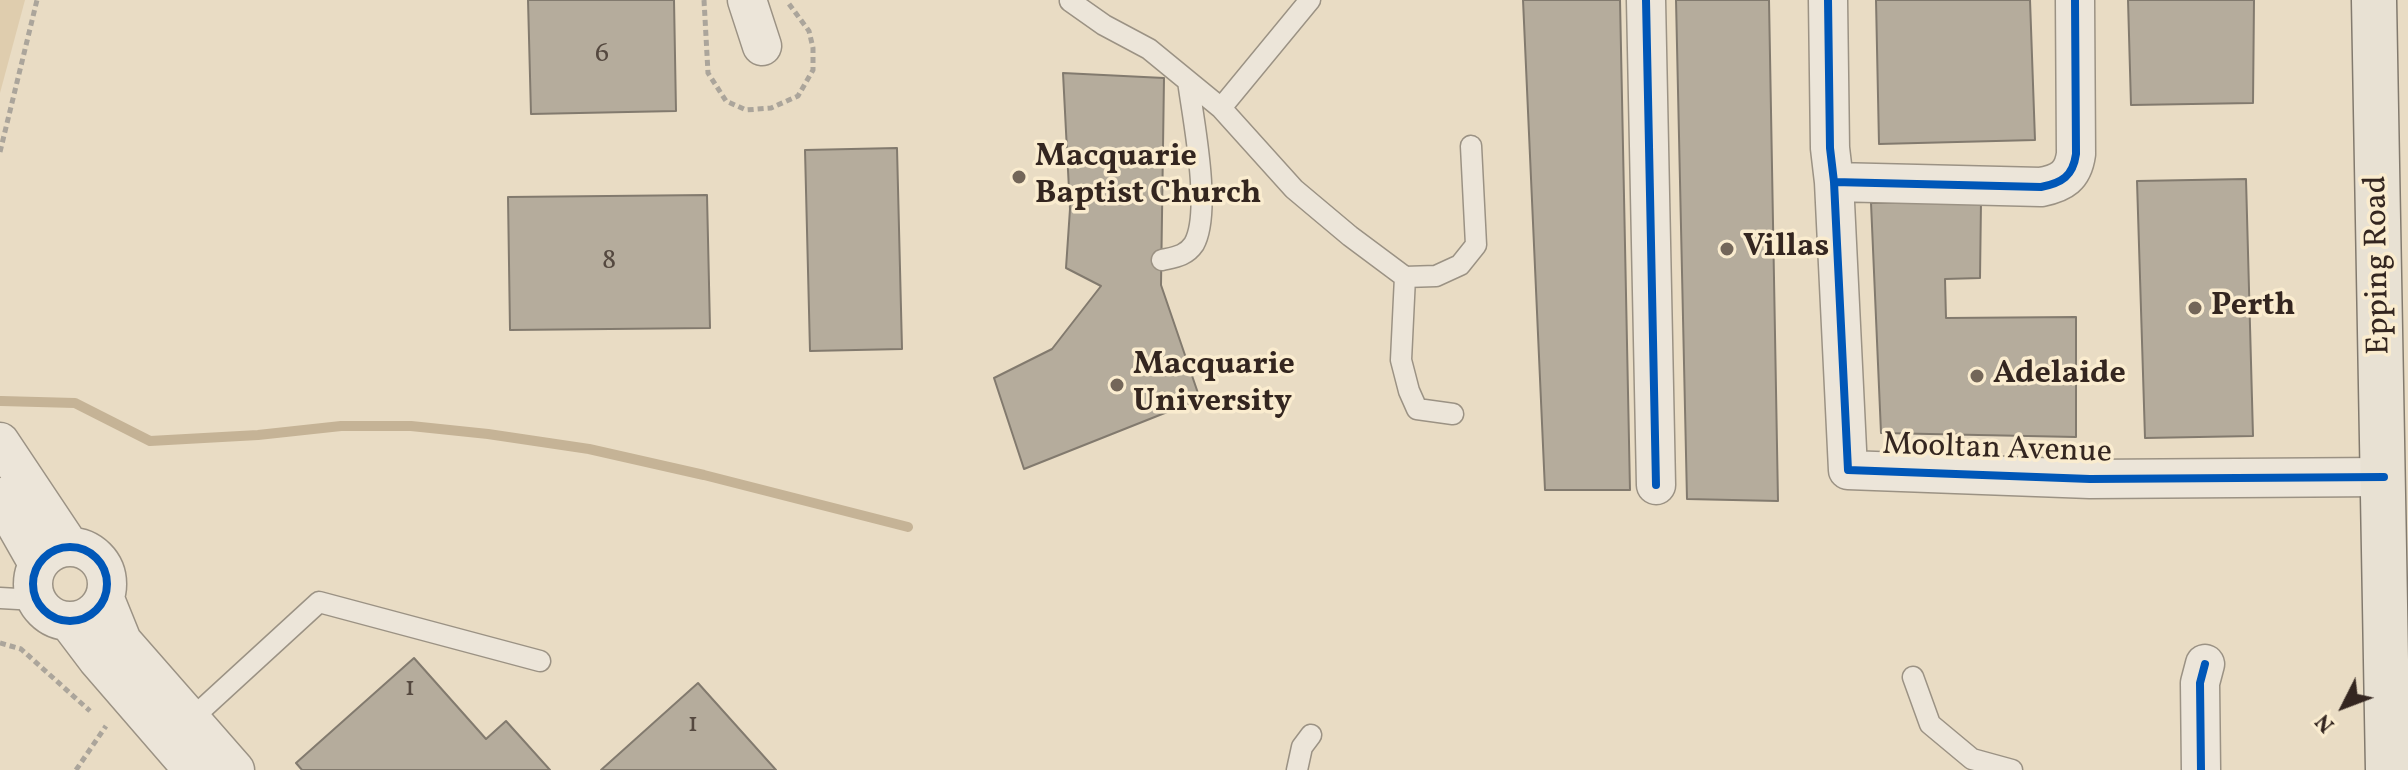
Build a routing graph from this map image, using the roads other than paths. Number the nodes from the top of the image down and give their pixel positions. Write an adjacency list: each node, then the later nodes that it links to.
1 (747, 0): 8 (street)
2 (1310, 0): 10 (lane)
3 (1646, 0): 18 (street)
4 (1828, 0): 12 (street, Mooltan Avenue)
5 (2075, 0): 12 (street)
6 (2374, 0): 17 (main road, Epping Road)
7 (1070, 1): 9 (lane)
8 (762, 46)
9 (1188, 81): 10 (lane); 13 (lane)
10 (1221, 108): 14 (lane)
11 (1471, 146): 14 (lane)
12 (1834, 182): 17 (street, Mooltan Avenue)
13 (1162, 260)
14 (1405, 277): 15 (lane)
15 (1453, 414)
16 (0, 442): 20 (street)
17 (2384, 477): 33 (main road, Epping Road)
18 (1656, 485)
19 (0, 497): 20 (street)
20 (36, 577): 21 (street); 22 (street)
21 (105, 599): 22 (street); 26 (street)
22 (69, 622): 26 (street)
23 (540, 661): 26 (lane)
24 (2205, 664): 32 (street)
25 (1913, 677): 31 (lane)
26 (179, 730): 28 (street); 29 (street)
27 (1311, 735): 30 (lane)
28 (193, 770)
29 (235, 770)
30 (1297, 770)
31 (2012, 770)
32 (2201, 770)
33 (2388, 770)

